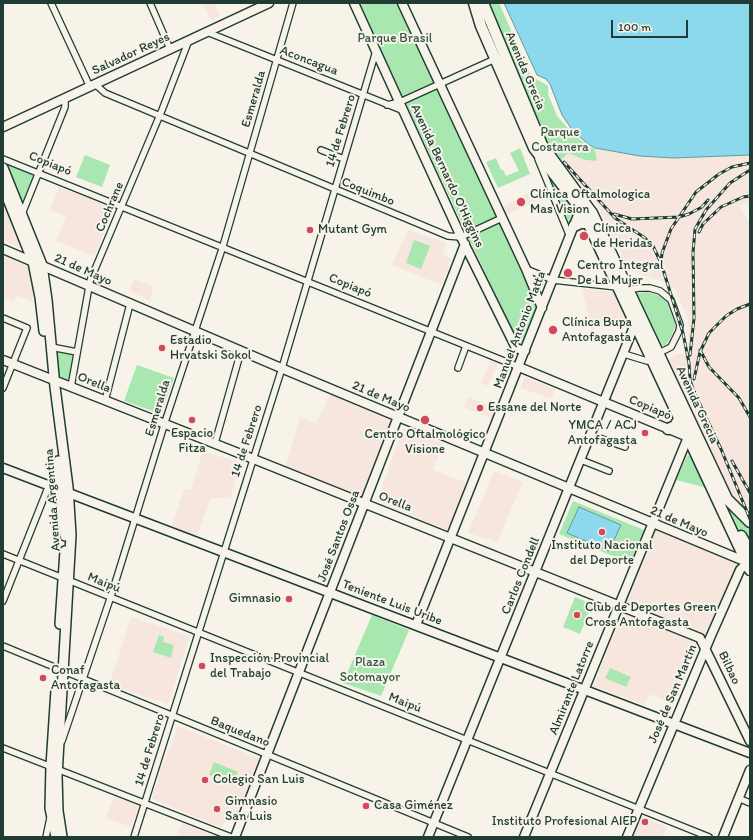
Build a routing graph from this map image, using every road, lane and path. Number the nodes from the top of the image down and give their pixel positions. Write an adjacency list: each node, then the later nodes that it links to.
1 (51, 3): 17 (street)
2 (150, 3): 12 (street)
3 (269, 3): 9 (street, Salvador Reyes)
4 (293, 3): 15 (street, Esmeralda)
5 (354, 3): 13 (street, Avenida Bernardo O'Higgins)
6 (402, 3): 16 (street)
7 (474, 3): 14 (highway, Avenida Grecia)
8 (483, 3): 34 (highway, Avenida Grecia)
9 (255, 6): 10 (street, Salvador Reyes)
10 (207, 32): 11 (street, Salvador Reyes); 15 (street, Aconcagua)
11 (189, 40): 12 (street, Salvador Reyes); 23 (street, Cochrane)
12 (170, 49): 17 (street, Salvador Reyes)
13 (376, 50): 18 (street, 14 de Febrero); 20 (street, Avenida Bernardo O'Higgins)
14 (495, 59): 16 (street); 25 (highway, Avenida Grecia)
15 (277, 60): 18 (street, Aconcagua); 27 (street, Esmeralda)
16 (439, 84): 20 (street); 37 (street)
17 (93, 85): 19 (street, Salvador Reyes); 23 (street, Coquimbo)
18 (364, 94): 21 (street, Aconcagua); 29 (street, 14 de Febrero)
19 (65, 98): 24 (street, Salvador Reyes); 31 (street)
20 (400, 102): 21 (street); 22 (street, Avenida Bernardo O'Higgins)
21 (387, 105): 22 (street, Aconcagua)
22 (404, 112): 41 (street, Avenida Bernardo O'Higgins)
23 (160, 116): 27 (street, Coquimbo); 35 (street, Cochrane)
24 (3, 127)
25 (534, 148): 34 (highway, Avenida Grecia); 40 (street, Avenida Grecia)
26 (321, 150): 29 (street)
27 (250, 154): 33 (street, Coquimbo); 42 (street, Esmeralda)
28 (3, 159): 31 (street, Copiapó)
29 (344, 159): 33 (street, 14 de Febrero)
30 (3, 168): 36 (main road, Avenida Argentina)
31 (39, 172): 35 (street, Copiapó); 36 (street)
32 (3, 187): 44 (main road, Avenida Argentina)
33 (335, 190): 41 (street, Coquimbo); 47 (street, 14 de Febrero)
34 (582, 204): 38 (highway, Avenida Grecia); 39 (street, Manuel Antonio Matta); 50 (highway, Avenida Grecia)
35 (122, 206): 42 (street, Copiapó); 48 (street, Cochrane)
36 (22, 214): 44 (main road, Avenida Argentina)
37 (502, 218): 41 (street); 45 (street)
38 (588, 223): 39 (highway); 49 (highway, Avenida Grecia)
39 (574, 226): 40 (street, Manuel Antonio Matta)
40 (570, 237): 46 (street, Manuel Antonio Matta)
41 (463, 241): 59 (street, José Santos Ossa); 63 (street, Avenida Bernardo O'Higgins)
42 (223, 246): 47 (street, Copiapó); 58 (street, Esmeralda)
43 (3, 249): 44 (street, 21 de Mayo)
44 (38, 264): 48 (street, 21 de Mayo); 51 (main road, Avenida Argentina); 61 (main road, Avenida Argentina)
45 (526, 269): 46 (street); 54 (street)
46 (553, 280): 49 (street); 54 (street, Manuel Antonio Matta)
47 (306, 281): 59 (street, Copiapó); 70 (street, 14 de Febrero)
48 (89, 286): 53 (street, 21 de Mayo); 64 (street, Cochrane)
49 (617, 287): 52 (highway, Avenida Grecia)
50 (629, 292): 52 (street); 66 (highway, Avenida Grecia); 66 (street)
51 (40, 297): 55 (street); 72 (main road, Avenida Argentina)
52 (624, 301): 57 (highway, Avenida Grecia)
53 (130, 304): 58 (street, 21 de Mayo); 75 (street)
54 (542, 308): 63 (street, Manuel Antonio Matta)
55 (35, 310)
56 (3, 318): 68 (street)
57 (635, 324): 65 (street, Carlos Condell); 66 (highway, Avenida Grecia)
58 (195, 331): 62 (street, 21 de Mayo); 79 (street, Esmeralda)
59 (431, 332): 60 (street, Copiapó); 77 (street, José Santos Ossa)
60 (466, 346): 69 (street, Copiapó); 71 (street)
61 (51, 348): 64 (street, Orella); 72 (main road, Avenida Argentina)
62 (241, 351): 70 (street, 21 de Mayo); 84 (street)
63 (525, 351): 69 (street, Manuel Antonio Matta)
64 (77, 352): 73 (street, Cochrane)
65 (624, 354): 66 (street); 76 (street, Carlos Condell)
66 (653, 356): 78 (highway, Avenida Grecia); 80 (highway, Avenida Grecia)
67 (3, 360): 68 (street, Orella)
68 (12, 364): 72 (street, Orella); 74 (street)
69 (519, 367): 76 (street, Copiapó); 87 (street, Manuel Antonio Matta)
70 (282, 368): 77 (street, 21 de Mayo); 88 (street, 14 de Febrero)
71 (458, 368)
72 (51, 380): 73 (street, Orella); 94 (main road, Avenida Argentina)
73 (71, 387): 75 (street, Orella)
74 (3, 388)
75 (106, 401): 79 (street, Orella)
76 (605, 402): 81 (street, Copiapó); 82 (street, Carlos Condell)
77 (398, 417): 87 (street, 21 de Mayo); 95 (street, José Santos Ossa)
78 (679, 419): 81 (highway); 83 (highway, Avenida Grecia)
79 (164, 424): 84 (street, Orella); 96 (street, Esmeralda)
80 (692, 426): 83 (highway); 86 (highway, Avenida Grecia)
81 (668, 429): 83 (street, Copiapó)
82 (592, 434): 85 (street); 89 (street, Carlos Condell)
83 (688, 437): 86 (highway); 97 (highway, Avenida Grecia); 99 (street, Almirante Latorre)
84 (215, 443): 88 (street, Orella)
85 (625, 447)
86 (703, 448): 98 (highway, Avenida Grecia)
87 (485, 453): 93 (street, 21 de Mayo); 100 (street, Manuel Antonio Matta)
88 (252, 458): 95 (street, Orella); 101 (street, 14 de Febrero)
89 (581, 460): 91 (street); 93 (street, Carlos Condell)
90 (3, 468): 92 (street, Teniente Luis Uribe)
91 (609, 470)
92 (49, 485): 94 (street, Teniente Luis Uribe); 104 (street)
93 (569, 489): 99 (street, 21 de Mayo); 106 (street, Carlos Condell)
94 (65, 491): 96 (street, Teniente Luis Uribe); 107 (main road, Avenida Argentina)
95 (364, 503): 100 (street, Orella); 108 (street, José Santos Ossa)
96 (136, 518): 101 (street, Teniente Luis Uribe); 109 (street, Esmeralda)
97 (729, 522): 102 (highway); 105 (highway, Avenida Grecia)
98 (750, 522)
99 (652, 523): 105 (street, 21 de Mayo); 111 (street, Almirante Latorre)
100 (451, 537): 106 (street, Orella); 112 (street, Manuel Antonio Matta)
101 (224, 551): 108 (street, Teniente Luis Uribe); 113 (street, 14 de Febrero)
102 (750, 552)
103 (3, 554): 104 (street, Maipú)
104 (19, 561): 107 (street, Maipú); 110 (street)
105 (749, 566): 115 (street, José de San Martín)
106 (536, 571): 111 (street, Orella); 116 (street, Carlos Condell)
107 (66, 579): 109 (street, Maipú); 117 (main road, Avenida Argentina)
108 (330, 592): 112 (street, Teniente Luis Uribe); 118 (street, José Santos Ossa)
109 (110, 597): 113 (street, Maipú); 119 (street, Esmeralda)
110 (3, 601)
111 (619, 605): 115 (street, Orella); 120 (street, Almirante Latorre)
112 (416, 625): 116 (street, Teniente Luis Uribe)
113 (198, 632): 118 (street, Maipú); 121 (street, 14 de Febrero)
114 (3, 646): 117 (street, Baquedano)
115 (706, 648): 122 (street, José de San Martín); 124 (street, Bilbao)
116 (501, 657): 120 (street, Teniente Luis Uribe); 123 (street, Carlos Condell)
117 (60, 670): 119 (street, Baquedano); 126 (main road, Avenida Argentina); 129 (main road, Avenida Argentina)
118 (299, 672): 123 (street, Maipú); 128 (street, José Santos Ossa)
119 (83, 680): 121 (street, Baquedano); 126 (street, Esmeralda)
120 (584, 689): 122 (street, Teniente Luis Uribe); 131 (street, Almirante Latorre)
121 (172, 716): 128 (street, Baquedano); 133 (street, 14 de Febrero)
122 (673, 723): 127 (street, Teniente Luis Uribe); 135 (street, José de San Martín)
123 (467, 740): 131 (street, Maipú); 137 (street, Carlos Condell)
124 (750, 741)
125 (3, 748): 129 (street)
126 (59, 749): 129 (main road, Avenida Argentina)
127 (750, 753)
128 (267, 754): 137 (street, Baquedano); 143 (street, José Santos Ossa)
129 (54, 768): 133 (street); 136 (main road, Avenida Argentina); 140 (main road, Avenida Argentina)
130 (750, 770): 132 (street)
131 (550, 773): 135 (street, Maipú); 146 (street, Almirante Latorre)
132 (738, 798): 134 (street); 149 (street)
133 (145, 803): 141 (street, 14 de Febrero); 142 (street)
134 (750, 803)
135 (639, 809): 147 (street, José de San Martín); 148 (street, Maipú)
136 (50, 813): 138 (street); 139 (main road, Avenida Argentina)
137 (434, 823): 144 (street, Carlos Condell); 145 (street, Baquedano)
138 (46, 837)
139 (56, 837)
140 (62, 837)
141 (134, 837)
142 (231, 837)
143 (235, 837)
144 (428, 837)
145 (468, 837)
146 (524, 837)
147 (627, 837)
148 (709, 837)
149 (723, 837)

